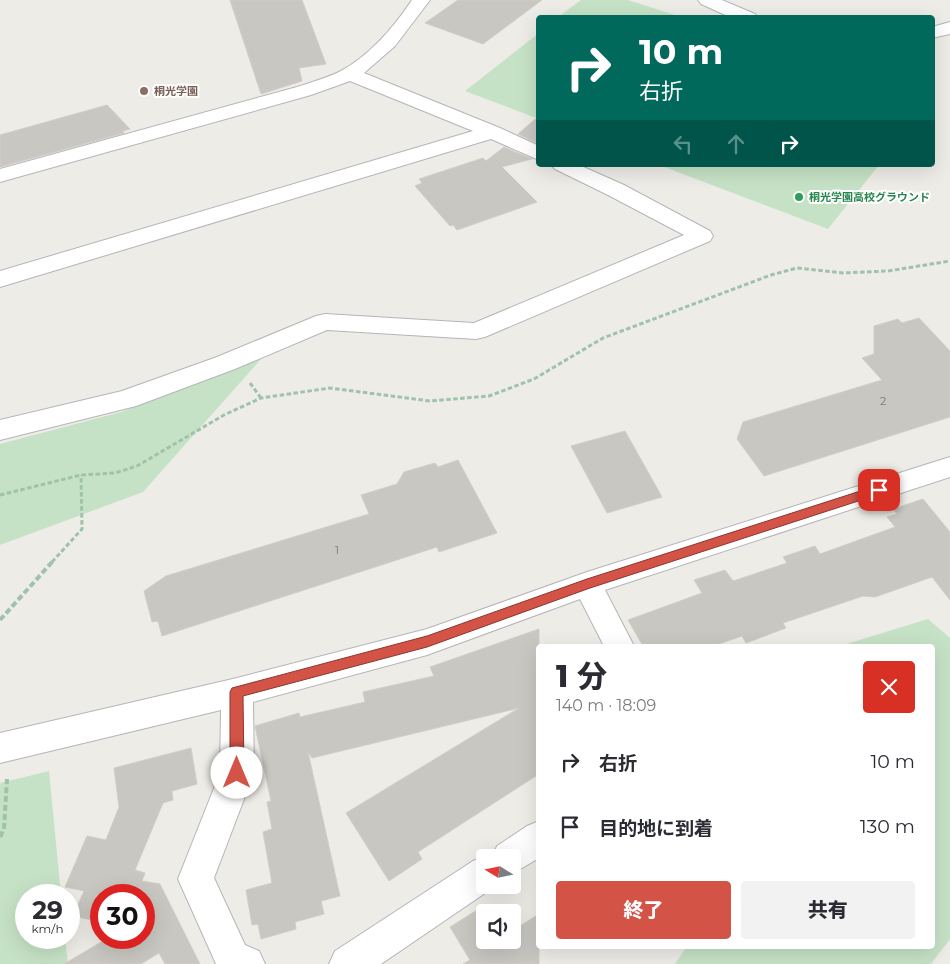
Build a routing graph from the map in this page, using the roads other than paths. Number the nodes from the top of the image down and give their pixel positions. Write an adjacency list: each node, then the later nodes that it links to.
1 (421, 0): 6 (street)
2 (707, 0): 3 (street)
3 (742, 15)
4 (950, 28): 5 (street)
5 (935, 32)
6 (349, 74): 7 (street); 10 (street)
7 (493, 132): 8 (street); 11 (street)
8 (536, 153)
9 (566, 167): 12 (street)
10 (0, 176)
11 (0, 279)
12 (0, 430)
13 (945, 476): 14 (street)
14 (587, 584): 15 (street); 16 (street)
15 (617, 644)
16 (237, 692): 17 (street); 21 (street)
17 (4, 747)
18 (536, 840): 19 (street)
19 (521, 850)
20 (476, 879): 22 (street)
21 (246, 964)
22 (348, 964)

